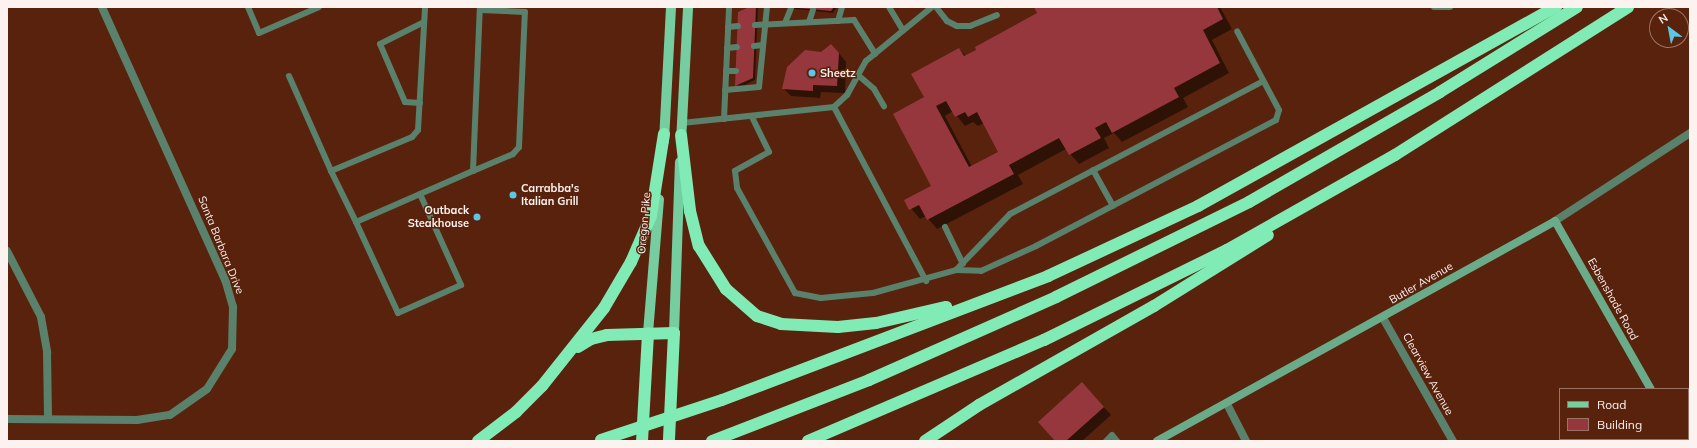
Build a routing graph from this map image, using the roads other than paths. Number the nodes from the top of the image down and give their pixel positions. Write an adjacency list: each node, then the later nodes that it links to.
1 (102, 7): 74 (street, Santa Barbara Drive)
2 (248, 7): 3 (lane)
3 (319, 7)
4 (425, 7): 23 (lane)
5 (671, 7): 52 (main road, Oregon Pike)
6 (688, 7): 50 (main road)
7 (729, 7): 29 (lane)
8 (767, 7): 26 (lane)
9 (842, 7): 22 (lane)
10 (889, 7): 30 (lane)
11 (932, 7): 30 (lane)
12 (936, 7): 21 (lane)
13 (1434, 7): 14 (lane)
14 (1450, 7)
15 (1556, 7): 66 (highway)
16 (1577, 7): 80 (highway)
17 (1628, 7): 58 (highway)
18 (791, 8): 25 (lane)
19 (480, 9): 56 (lane); 56 (lane)
20 (813, 10): 24 (lane)
21 (997, 15)
22 (838, 21): 24 (lane); 36 (lane)
23 (424, 22): 45 (lane); 45 (lane)
24 (809, 22): 25 (lane)
25 (785, 23): 26 (lane)
26 (765, 24): 27 (lane); 32 (lane)
27 (755, 25)
28 (738, 26): 29 (lane)
29 (728, 27): 35 (lane)
30 (903, 30): 36 (lane)
31 (1237, 31): 43 (lane)
32 (763, 45): 33 (lane); 38 (lane)
33 (754, 46)
34 (737, 47): 35 (lane)
35 (727, 48): 39 (lane)
36 (874, 54): 41 (lane)
37 (753, 70): 38 (lane)
38 (761, 70): 44 (lane)
39 (726, 71): 40 (lane); 44 (lane)
40 (736, 71)
41 (858, 75): 46 (lane); 47 (lane)
42 (289, 76): 55 (lane)
43 (1263, 81): 54 (lane); 59 (lane)
44 (725, 90): 49 (lane)
45 (420, 103): 55 (lane)
46 (884, 106)
47 (834, 107): 48 (lane); 67 (lane)
48 (752, 117): 49 (lane); 67 (lane)
49 (724, 119): 50 (lane)
50 (682, 123): 53 (main road)
51 (1690, 133): 61 (street, Butler Avenue)
52 (664, 134): 69 (main road, Oregon Pike); 71 (highway)
53 (681, 135): 66 (highway); 70 (main road)
54 (1093, 170): 59 (lane); 64 (lane)
55 (331, 171): 60 (lane)
56 (473, 171): 57 (lane)
57 (420, 194): 60 (lane); 60 (lane)
58 (1313, 203): 81 (highway); 82 (highway)
59 (1113, 206): 65 (lane)
60 (356, 222)
61 (1555, 222): 68 (street, Butler Avenue); 72 (street, Esbenshade Road)
62 (945, 227): 64 (lane)
63 (7, 251): 74 (street)
64 (963, 264): 65 (lane)
65 (956, 270): 67 (lane)
66 (1048, 276): 77 (highway, bridge)
67 (926, 281)
68 (1383, 318): 73 (street, Butler Avenue); 87 (street, Clearview Avenue)
69 (648, 333): 70 (highway); 71 (highway); 78 (highway, Oregon Pike)
70 (674, 333): 79 (highway)
71 (572, 351): 76 (highway)
72 (1650, 388)
73 (1227, 404): 85 (street, Butler Avenue); 86 (street)
74 (48, 418): 75 (street, Santa Barbara Drive)
75 (7, 419)
76 (478, 441)
77 (600, 441)
78 (642, 441)
79 (670, 441)
80 (712, 441)
81 (808, 441)
82 (925, 441)
83 (1106, 441): 84 (lane)
84 (1117, 441)
85 (1157, 441)
86 (1246, 441)
87 (1453, 441)

